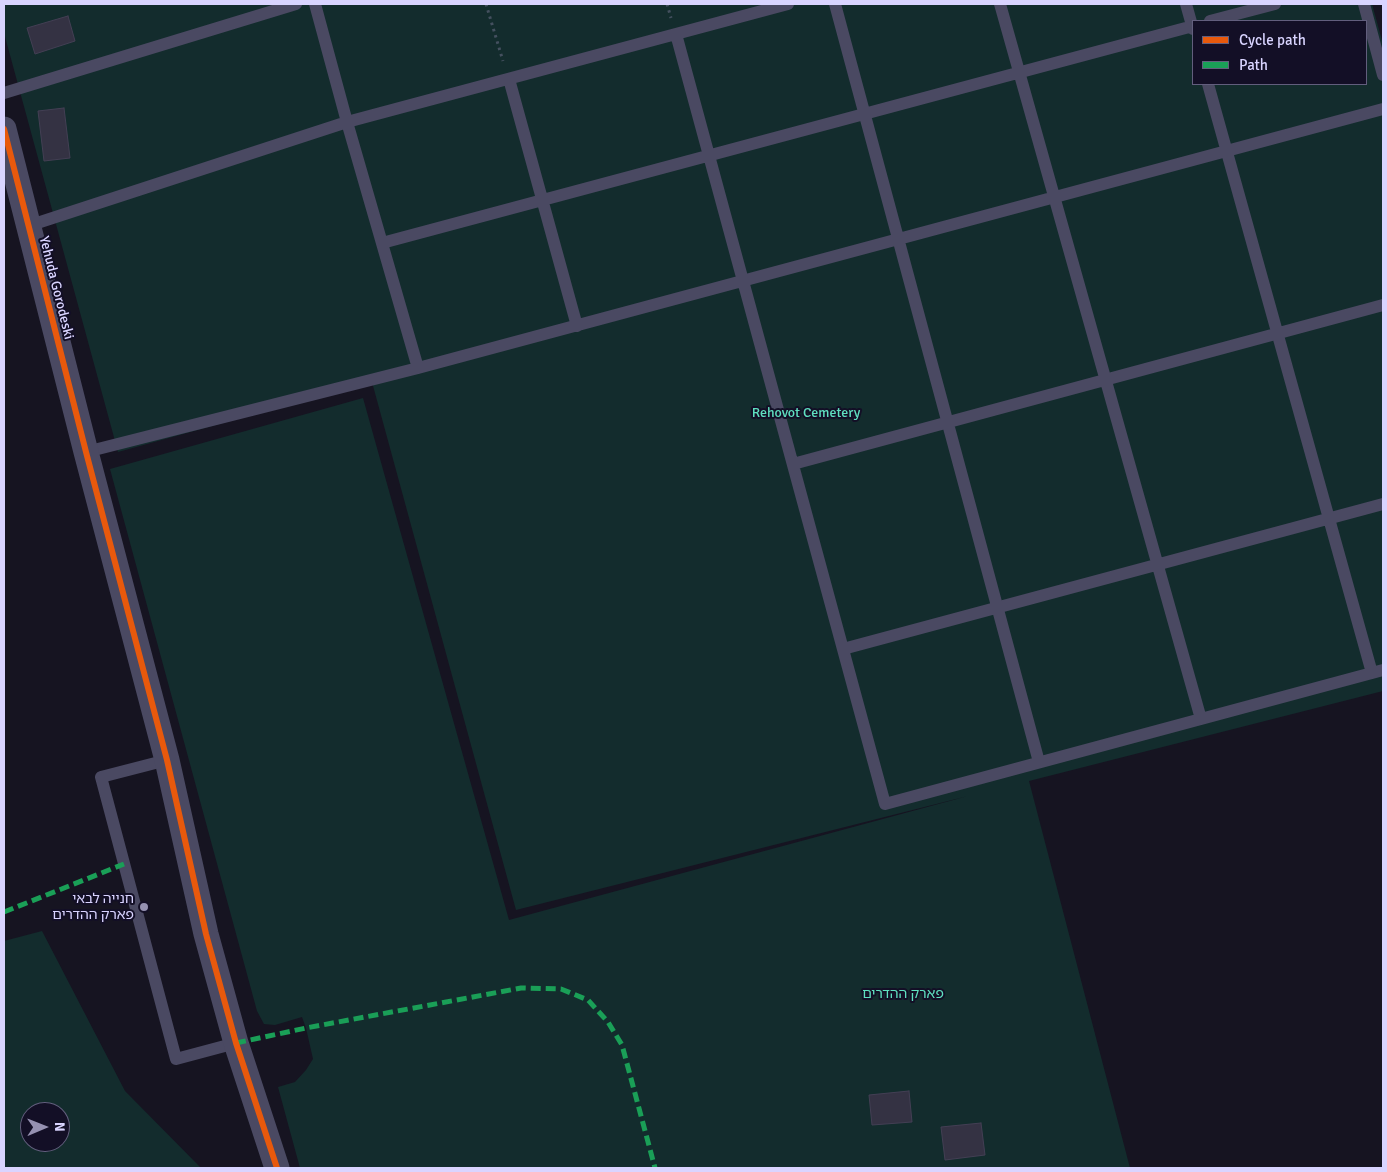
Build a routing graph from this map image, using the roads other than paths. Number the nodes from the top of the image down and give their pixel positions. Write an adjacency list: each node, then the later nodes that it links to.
1 (296, 4): 17 (lane)
2 (315, 4): 20 (lane)
3 (788, 4): 12 (lane)
4 (835, 4): 19 (lane)
5 (1000, 4): 13 (lane)
6 (1186, 4): 10 (lane)
7 (1275, 4): 9 (lane)
8 (1364, 4): 14 (lane)
9 (1214, 20)
10 (1192, 24)
11 (1192, 27): 13 (lane)
12 (676, 34): 15 (lane); 23 (lane)
13 (1019, 72): 19 (lane); 24 (lane)
14 (1383, 75)
15 (508, 79): 20 (lane); 25 (lane)
16 (1208, 85): 22 (lane)
17 (4, 93)
18 (1383, 109): 22 (lane)
19 (865, 114): 23 (lane); 27 (lane)
20 (346, 122): 26 (lane); 28 (lane)
21 (4, 129): 26 (street, Yehuda Gorodeski)
22 (1227, 151): 24 (lane); 32 (lane)
23 (709, 156): 25 (lane); 29 (lane)
24 (1055, 198): 27 (lane); 34 (lane)
25 (542, 200): 28 (lane); 31 (lane)
26 (28, 226): 36 (street, Yehuda Gorodeski)
27 (899, 239): 29 (lane); 35 (lane)
28 (382, 243): 33 (lane)
29 (743, 280): 31 (lane); 37 (lane)
30 (1383, 305): 32 (lane)
31 (577, 326): 33 (lane)
32 (1278, 333): 34 (lane); 39 (lane)
33 (418, 368): 36 (lane)
34 (1106, 380): 35 (lane); 40 (lane)
35 (948, 422): 37 (lane); 41 (lane)
36 (86, 452): 45 (street, Yehuda Gorodeski)
37 (793, 464): 42 (lane)
38 (1383, 504): 39 (lane)
39 (1329, 518): 40 (lane); 43 (lane)
40 (1158, 564): 41 (lane); 44 (lane)
41 (998, 607): 42 (lane); 46 (lane)
42 (843, 649): 46 (lane)
43 (1378, 671): 44 (lane)
44 (1202, 719): 46 (lane)
45 (167, 760): 47 (street, Yehuda Gorodeski); 47 (lane)
46 (1040, 762)
47 (236, 1043): 48 (street, Yehuda Gorodeski)
48 (277, 1168)

